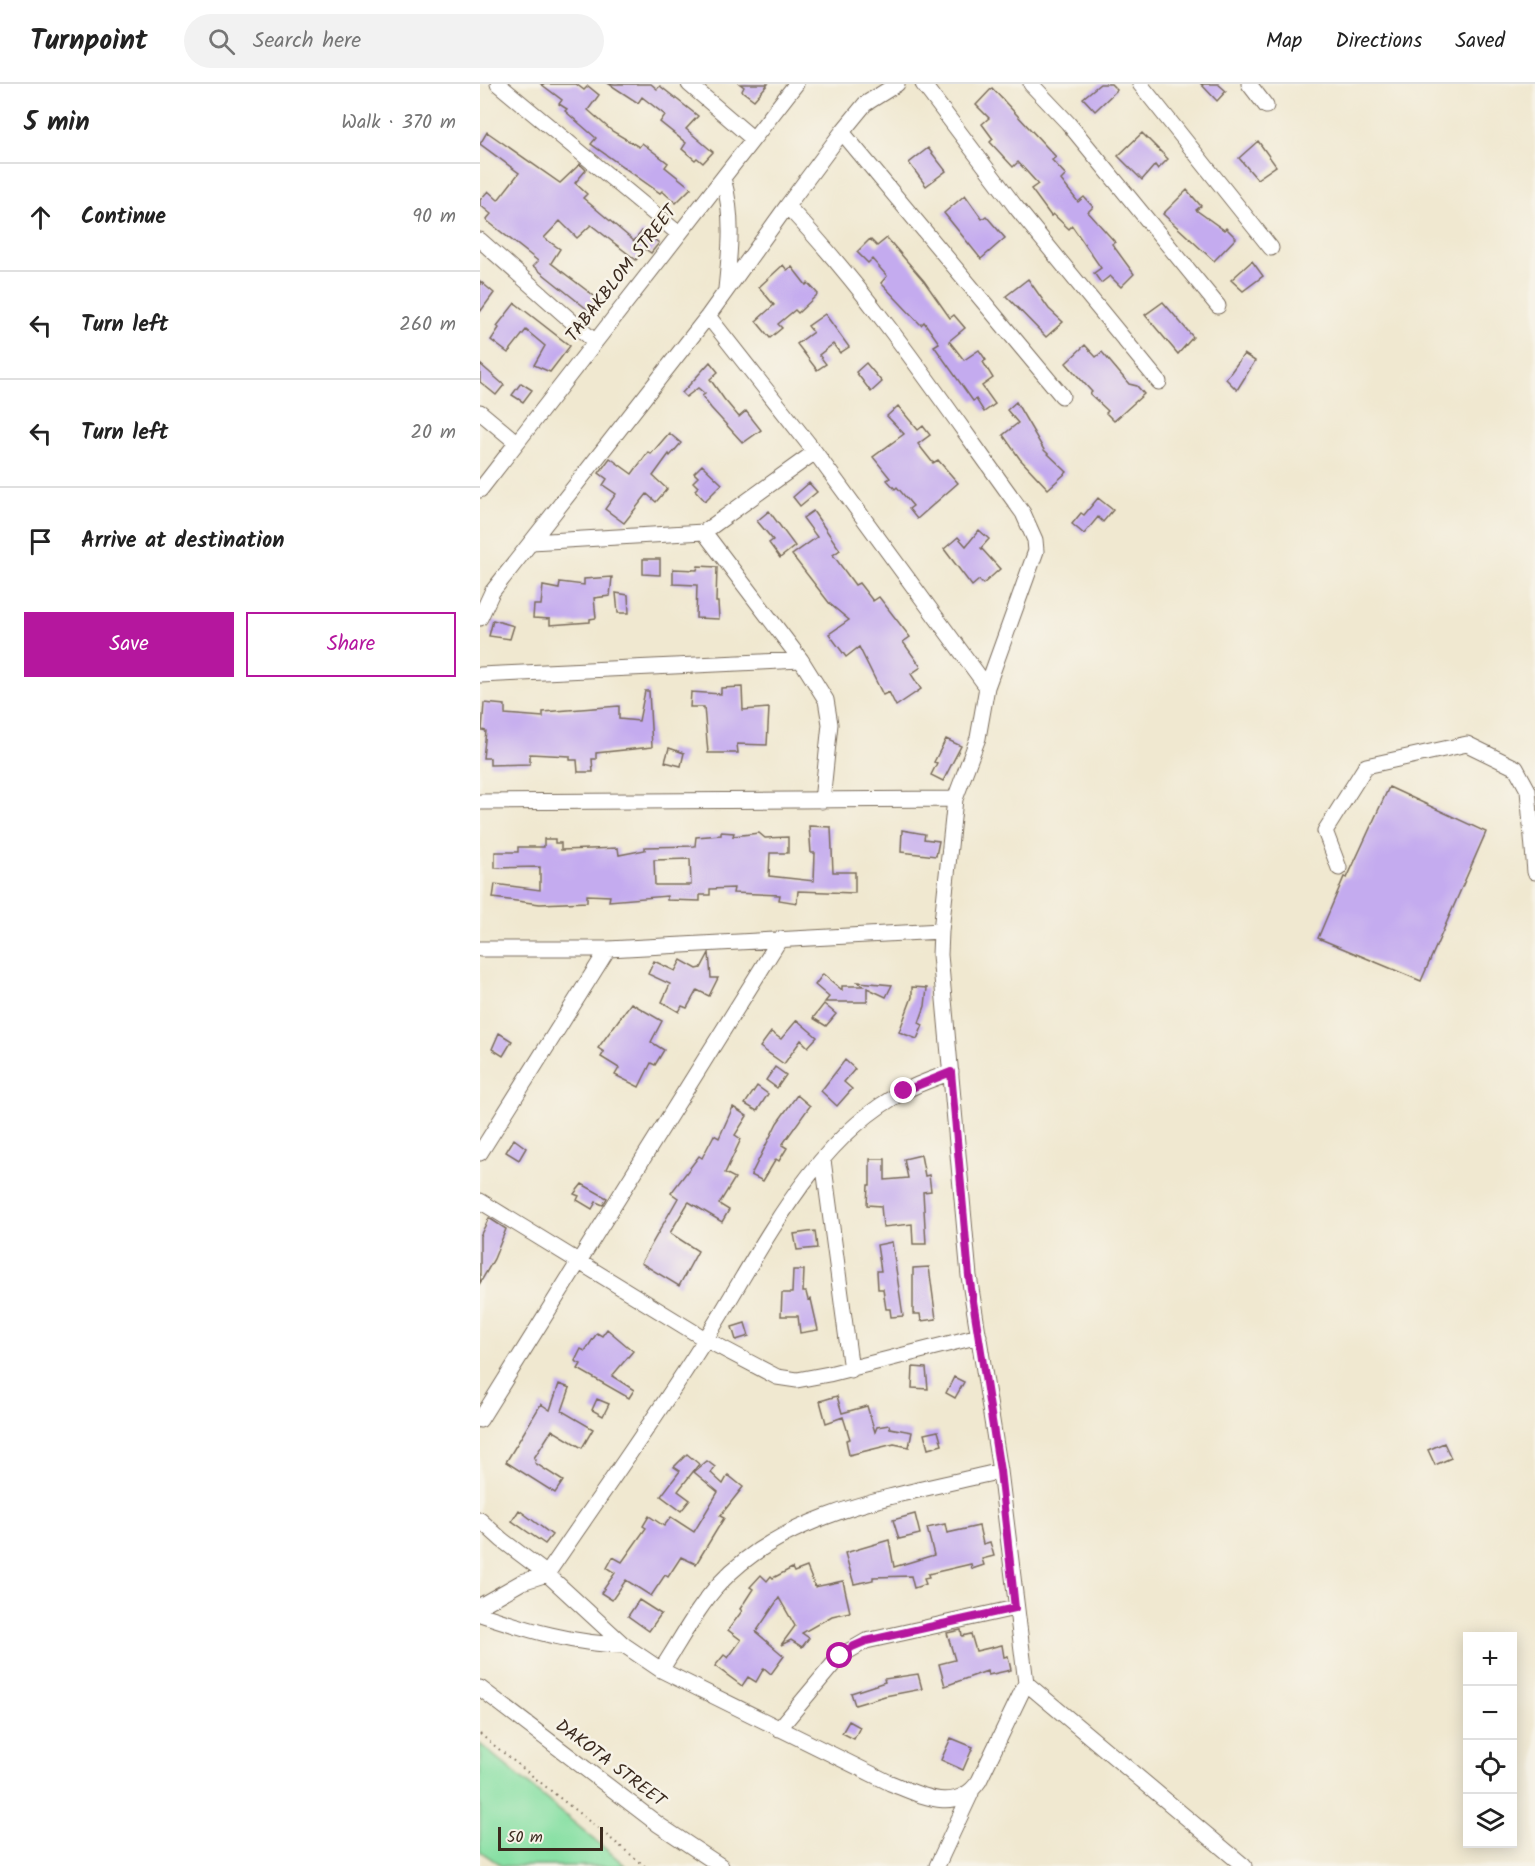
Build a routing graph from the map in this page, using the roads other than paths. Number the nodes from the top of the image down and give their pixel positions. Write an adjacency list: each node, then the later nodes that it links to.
1 (498, 84): 16 (street)
2 (689, 84): 13 (street)
3 (796, 84): 13 (street, TABAKBLOM STREET)
4 (881, 84): 10 (street)
5 (897, 84): 10 (street)
6 (923, 84): 23 (street)
7 (1031, 84): 20 (street)
8 (1140, 84): 18 (street)
9 (1249, 84): 11 (street)
10 (866, 104): 12 (street)
11 (1266, 106)
12 (842, 132): 15 (street); 24 (street)
13 (752, 138): 14 (street, TABAKBLOM STREET)
14 (723, 178): 16 (street, TABAKBLOM STREET); 19 (street)
15 (787, 206): 19 (street); 34 (street)
16 (679, 234): 22 (street, TABAKBLOM STREET)
17 (480, 240): 22 (street)
18 (1271, 248)
19 (726, 292): 21 (street)
20 (1218, 306)
21 (708, 316): 27 (street); 30 (street)
22 (594, 341): 26 (street, TABAKBLOM STREET)
23 (1159, 382)
24 (1062, 396)
25 (480, 412): 26 (street)
26 (516, 442): 28 (street, TABAKBLOM STREET)
27 (815, 452): 29 (street); 34 (street)
28 (480, 490)
29 (704, 532): 30 (street); 32 (street)
30 (531, 542): 31 (street)
31 (480, 618)
32 (801, 660): 33 (street); 36 (street)
33 (480, 675)
34 (987, 687): 35 (street)
35 (955, 799): 36 (street); 40 (street)
36 (822, 801): 37 (street)
37 (480, 802)
38 (1340, 868): 39 (street)
39 (1535, 872)
40 (941, 931): 41 (street); 44 (street)
41 (780, 939): 43 (street); 48 (street)
42 (480, 949): 43 (street)
43 (608, 949): 45 (street)
44 (951, 1072): 46 (street); 49 (street)
45 (480, 1153)
46 (823, 1160): 50 (street); 51 (street)
47 (480, 1201): 48 (street)
48 (579, 1261): 50 (street); 52 (street)
49 (979, 1336): 51 (street); 53 (street)
50 (705, 1339): 51 (street); 55 (street)
51 (851, 1370)
52 (480, 1420)
53 (1000, 1471): 57 (street); 60 (street)
54 (480, 1520): 55 (street)
55 (548, 1574): 56 (street); 59 (street)
56 (480, 1606)
57 (1015, 1608): 61 (street); 63 (street)
58 (480, 1614): 59 (street)
59 (624, 1646): 60 (street)
60 (661, 1670): 63 (street)
61 (1026, 1683): 64 (street); 67 (street)
62 (480, 1688): 65 (street, DAKOTA STREET)
63 (779, 1729): 64 (street)
64 (971, 1793): 66 (street)
65 (721, 1866)
66 (936, 1866)
67 (1244, 1866)

